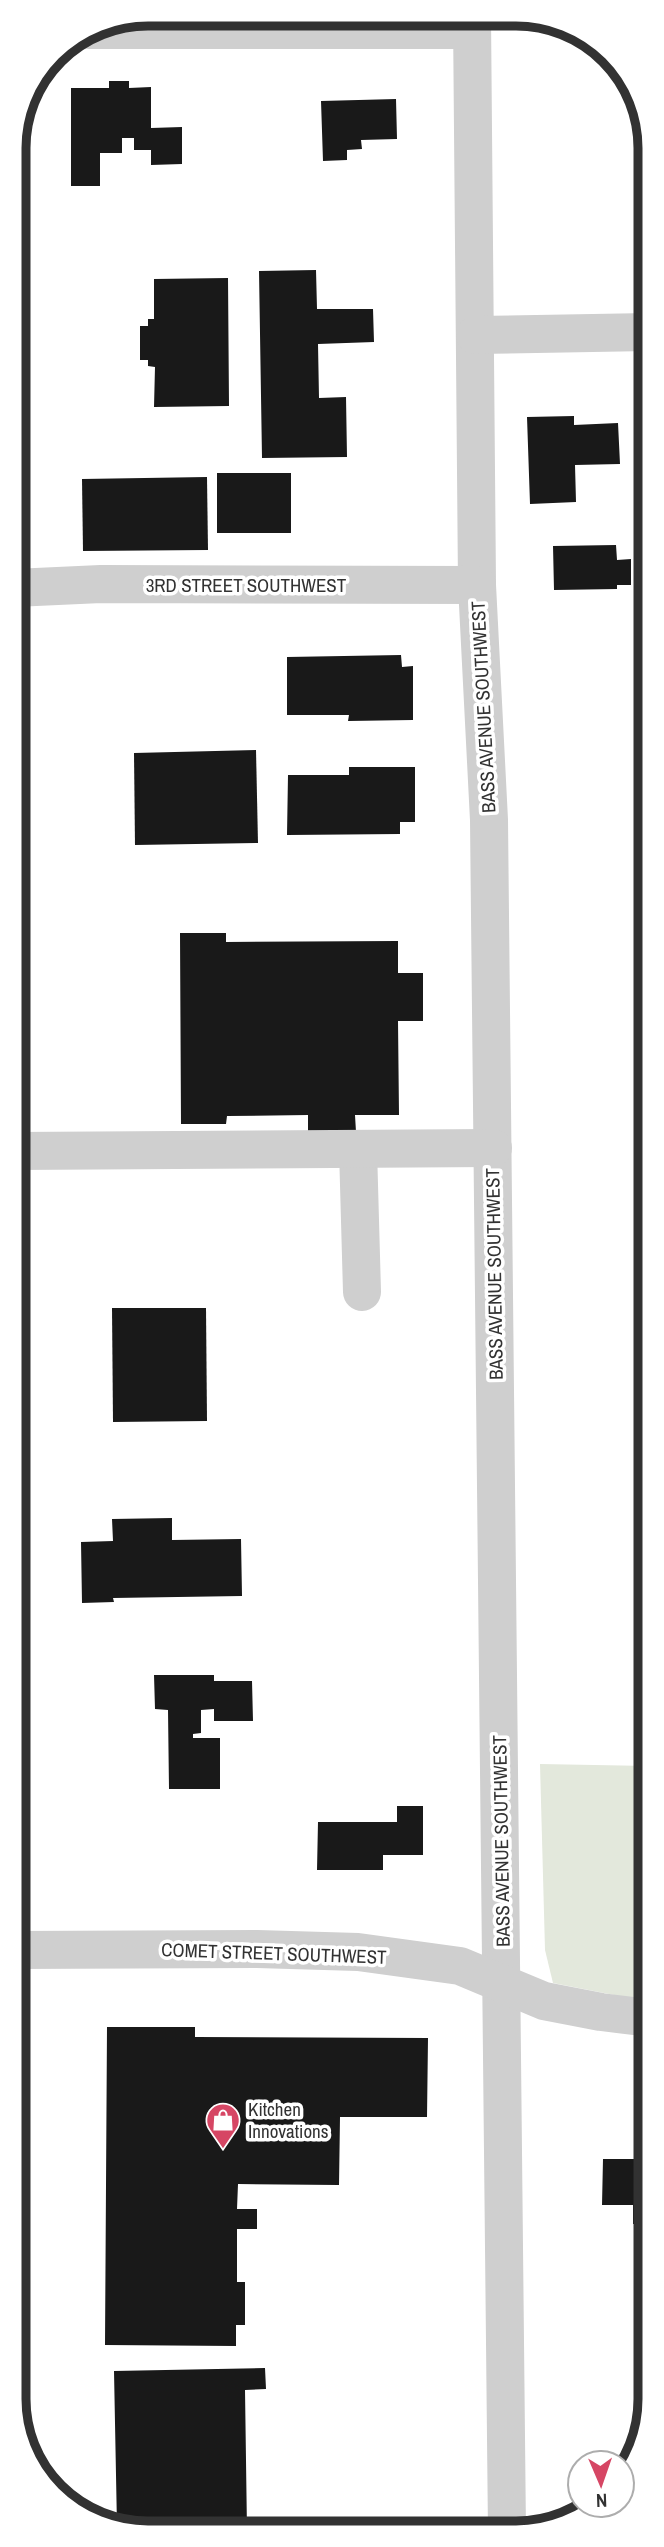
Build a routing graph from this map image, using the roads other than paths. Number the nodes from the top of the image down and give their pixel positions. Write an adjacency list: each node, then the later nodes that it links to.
1 (308, 26): 3 (street)
2 (472, 26): 5 (street, BASS AVENUE SOUTHWEST)
3 (124, 29)
4 (638, 332): 5 (street)
5 (475, 335): 6 (street, BASS AVENUE SOUTHWEST)
6 (477, 585): 7 (street, 3RD STREET SOUTHWEST); 8 (street, BASS AVENUE SOUTHWEST)
7 (27, 587)
8 (493, 1148): 9 (street); 13 (street, BASS AVENUE SOUTHWEST)
9 (358, 1149): 10 (street); 11 (street)
10 (27, 1151)
11 (362, 1292)
12 (26, 1950): 13 (street, COMET STREET SOUTHWEST)
13 (502, 1984): 14 (street, COMET STREET SOUTHWEST); 15 (street, BASS AVENUE SOUTHWEST)
14 (637, 2016)
15 (507, 2521)

